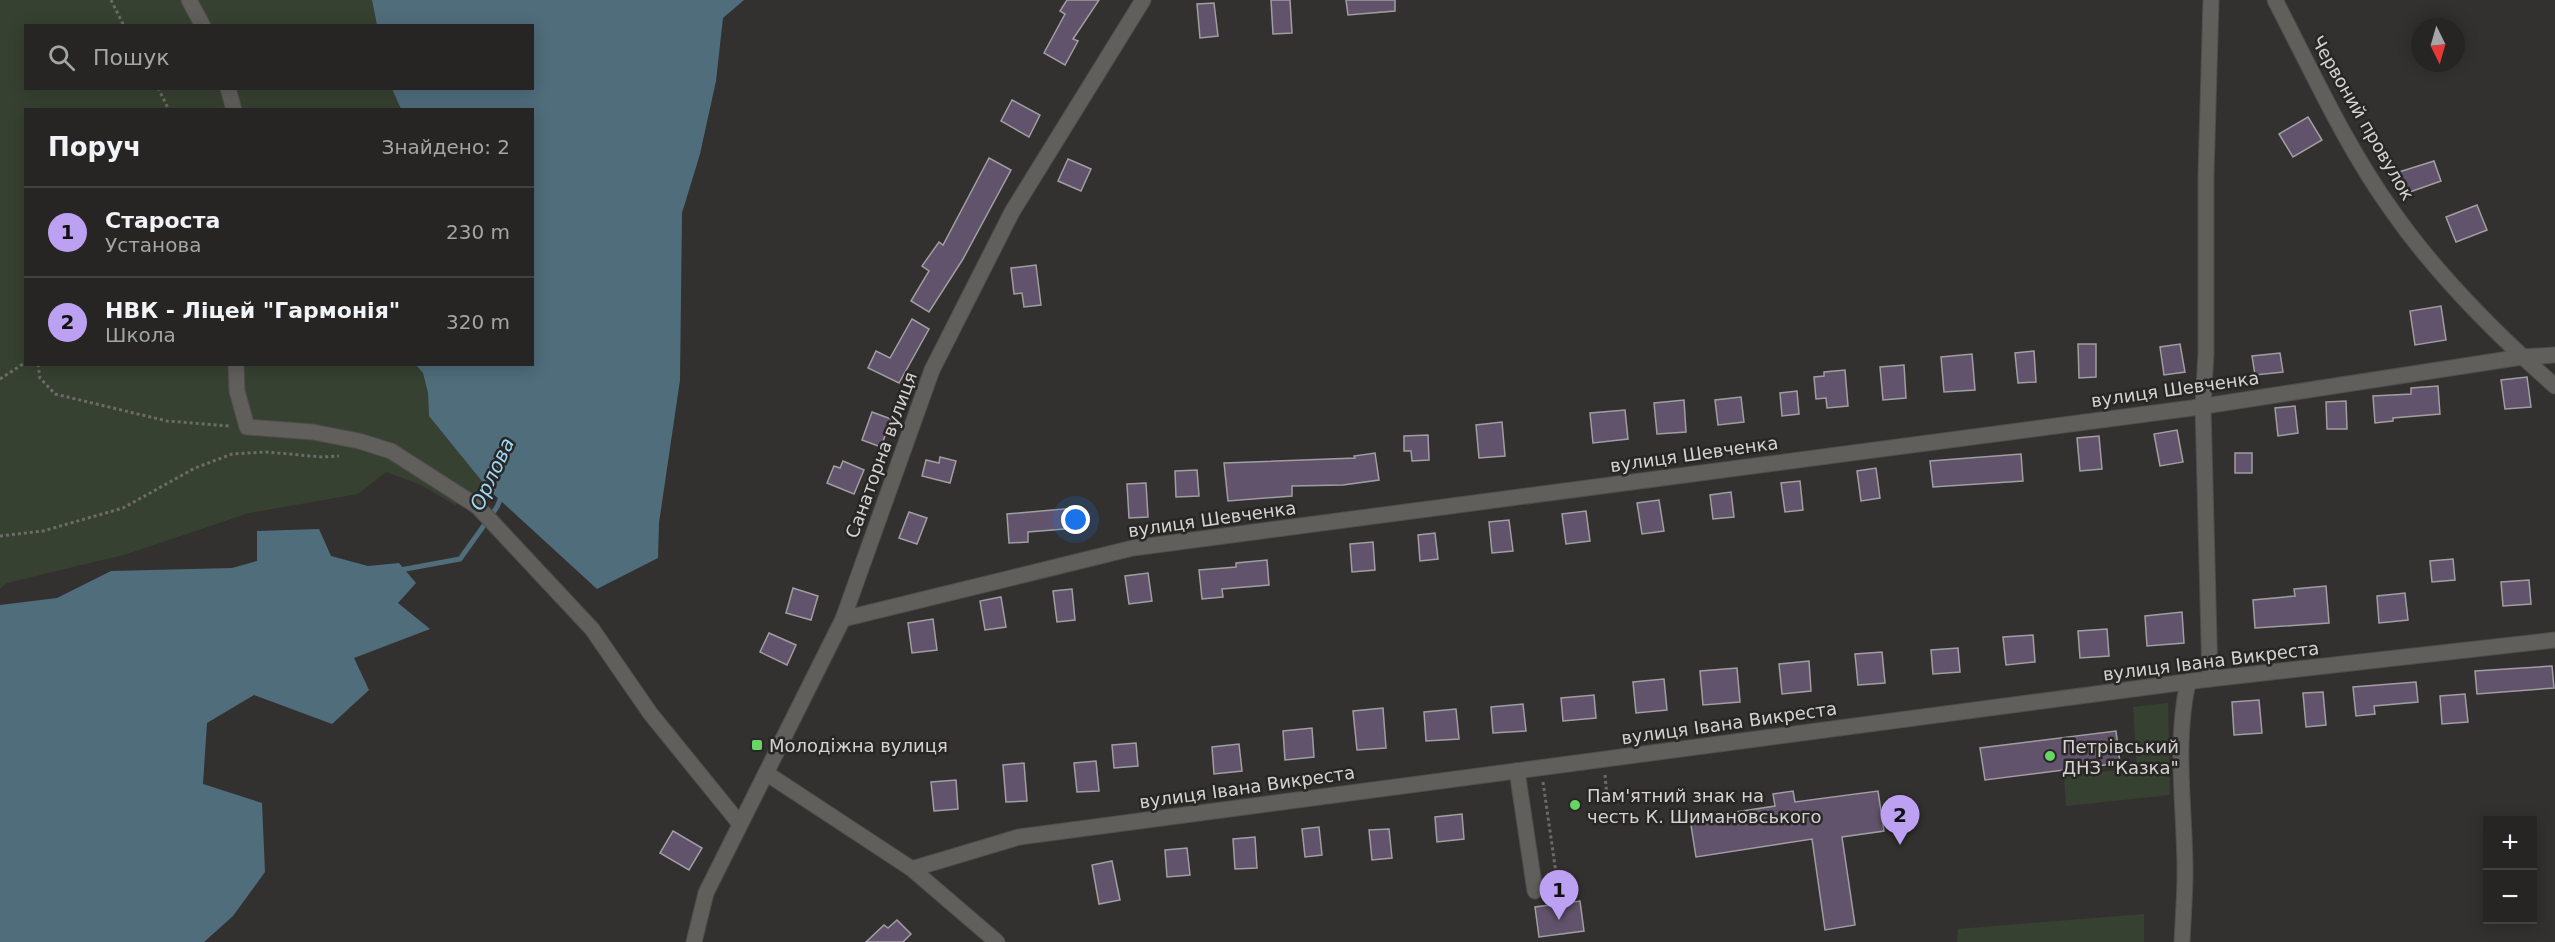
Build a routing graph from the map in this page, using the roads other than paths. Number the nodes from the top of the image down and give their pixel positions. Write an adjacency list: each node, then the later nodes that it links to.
1 (189, 0): 5 (street)
2 (1143, 0): 13 (street, Санаторна вулиця)
3 (2211, 0): 12 (street)
4 (2274, 0): 9 (street, Червоний провулок)
5 (202, 24)
6 (229, 90): 7 (street)
7 (233, 108)
8 (2555, 355): 9 (street, вулиця Шевченка)
9 (2522, 357): 11 (street, Червоний провулок); 12 (street, вулиця Шевченка)
10 (236, 366): 19 (street)
11 (2555, 386)
12 (2203, 406): 13 (street, вулиця Шевченка); 15 (street)
13 (843, 619): 18 (street, Санаторна вулиця)
14 (2555, 640): 15 (street, вулиця Івана Викреста)
15 (2210, 679): 16 (street, вулиця Івана Викреста)
16 (2188, 682): 17 (street, вулиця Івана Викреста); 24 (street)
17 (1517, 771): 20 (street, вулиця Івана Викреста); 21 (street)
18 (766, 773): 19 (street, Санаторна вулиця); 20 (street)
19 (740, 824): 22 (street, Санаторна вулиця)
20 (912, 869): 23 (street)
21 (1535, 891)
22 (694, 942)
23 (997, 942)
24 (2182, 942)

